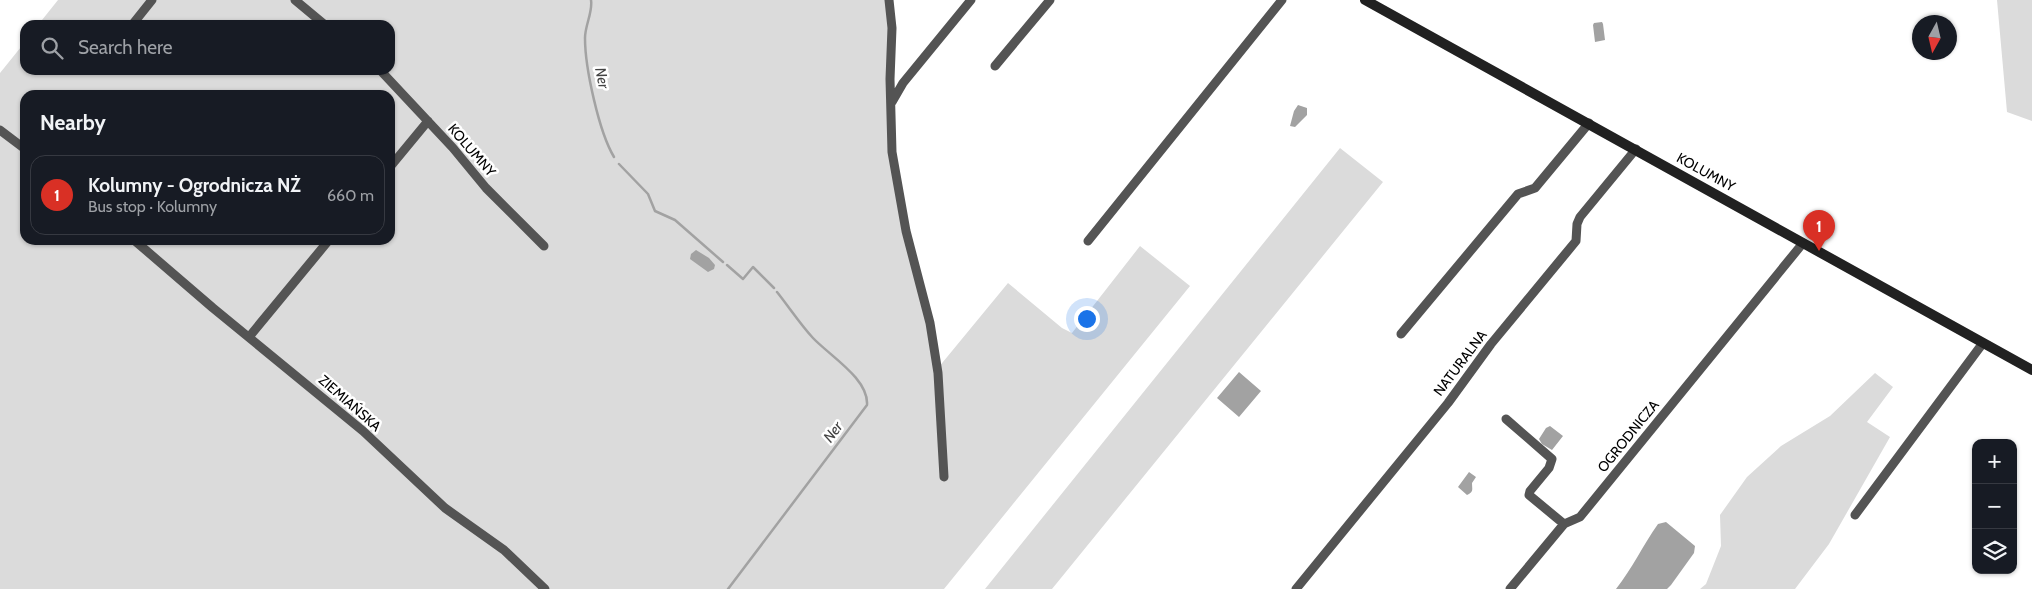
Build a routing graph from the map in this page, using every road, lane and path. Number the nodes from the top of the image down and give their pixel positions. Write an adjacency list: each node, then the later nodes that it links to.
1 (152, 0): 8 (street)
2 (296, 0): 9 (street)
3 (890, 0): 12 (street)
4 (971, 0): 12 (street)
5 (1050, 0): 10 (street)
6 (1282, 0): 19 (street)
7 (1365, 0): 14 (street, KOLUMNY)
8 (136, 20)
9 (319, 20)
10 (995, 66)
11 (385, 75): 13 (street, KOLUMNY)
12 (892, 102): 29 (street)
13 (428, 121): 18 (street); 23 (street, KOLUMNY)
14 (1589, 123): 17 (street, KOLUMNY); 24 (street)
15 (0, 130): 16 (street)
16 (20, 145)
17 (1636, 149): 20 (street, KOLUMNY); 33 (street, NATURALNA)
18 (395, 161)
19 (1088, 241)
20 (1803, 243): 26 (street, KOLUMNY); 31 (street, OGRODNICZA)
21 (140, 245): 25 (street, ZIEMIAŃSKA)
22 (326, 245): 25 (street)
23 (544, 246)
24 (1401, 334)
25 (249, 337): 32 (street, ZIEMIAŃSKA)
26 (1983, 343): 27 (street, KOLUMNY); 30 (street)
27 (2032, 370)
28 (1506, 419): 31 (street)
29 (944, 477)
30 (1855, 515)
31 (1564, 524): 34 (street, OGRODNICZA)
32 (545, 589)
33 (1296, 589)
34 (1510, 589)

